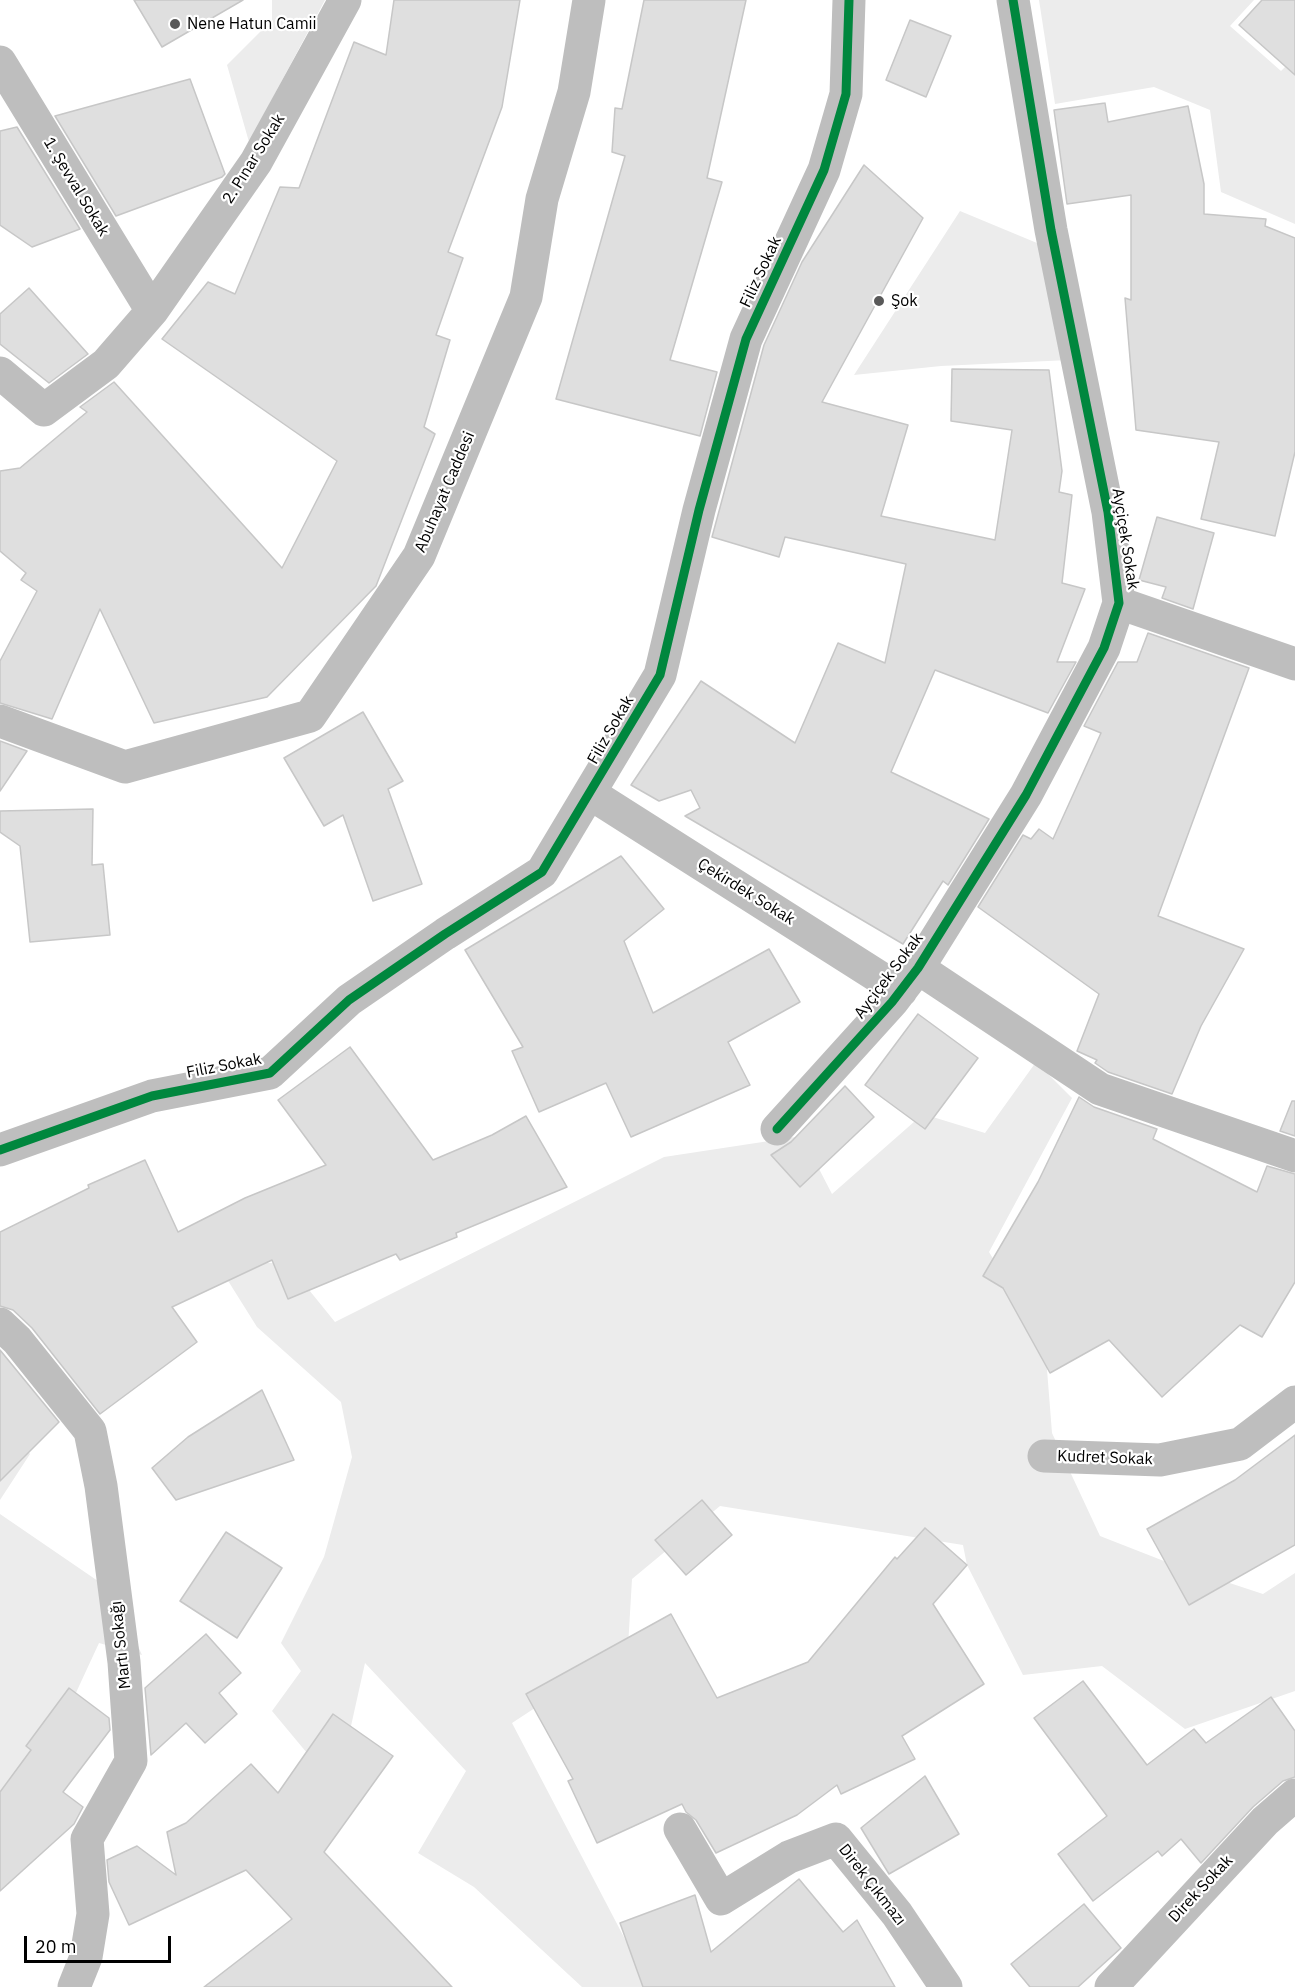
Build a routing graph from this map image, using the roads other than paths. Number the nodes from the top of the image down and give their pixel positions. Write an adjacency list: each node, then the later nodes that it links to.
1 (345, 0): 6 (street, 2. Pınar Sokak)
2 (589, 0): 10 (street, Abuhayat Caddesi)
3 (1013, 0): 8 (street, Ayçiçek Sokak)
4 (854, 6): 11 (street, Filiz Sokak)
5 (0, 62): 6 (street, 1. Şevval Sokak)
6 (152, 311): 7 (street, 2. Pınar Sokak)
7 (0, 373)
8 (1119, 603): 9 (street); 12 (street, Ayçiçek Sokak)
9 (1295, 664)
10 (0, 721)
11 (591, 794): 12 (street, Çekirdek Sokak); 14 (street, Filiz Sokak)
12 (910, 979): 13 (street, Ayçiçek Sokak); 15 (street, Çekirdek Sokak)
13 (777, 1129)
14 (0, 1150)
15 (1295, 1156)
16 (0, 1324): 21 (street, Martı Sokağı)
17 (1295, 1402): 18 (street, Kudret Sokak)
18 (1044, 1456)
19 (1295, 1795): 23 (street, Direk Sokak)
20 (680, 1829): 22 (street, Direk Çıkmazı)
21 (74, 1987)
22 (946, 1987)
23 (1111, 1987)

